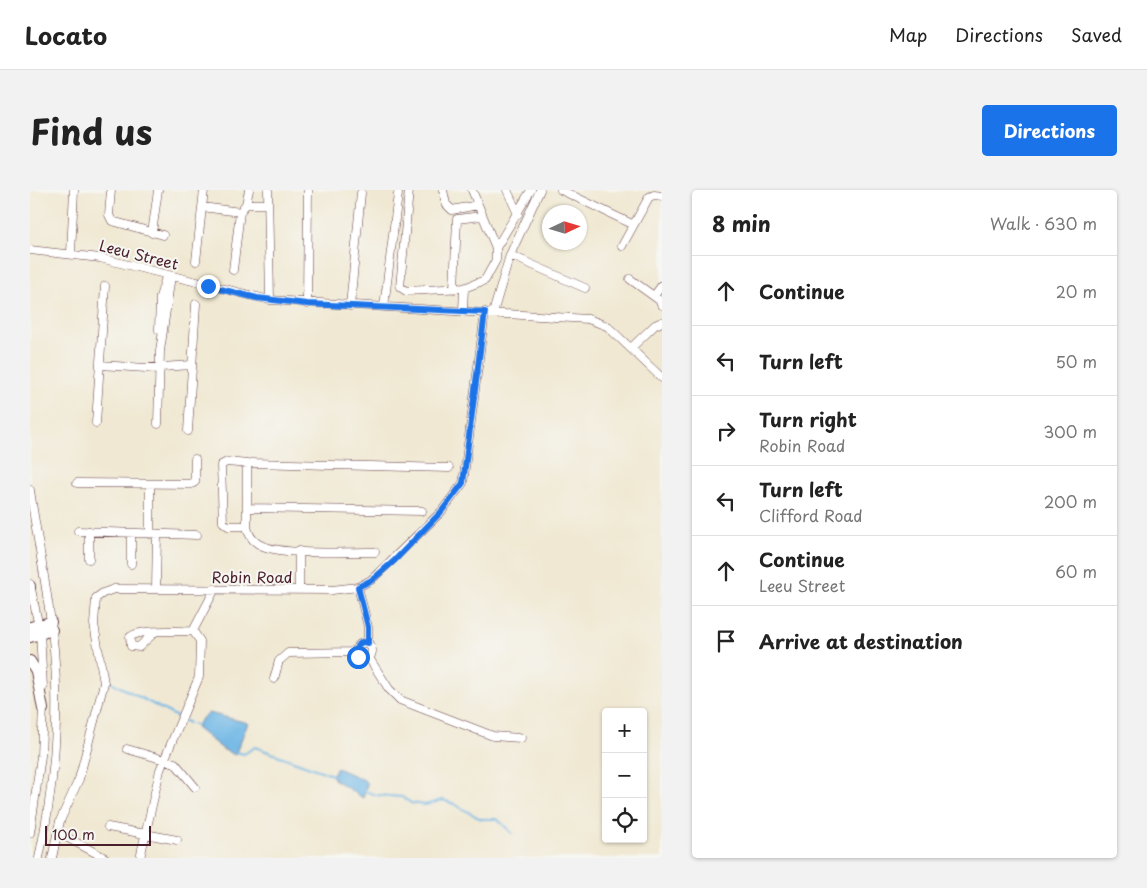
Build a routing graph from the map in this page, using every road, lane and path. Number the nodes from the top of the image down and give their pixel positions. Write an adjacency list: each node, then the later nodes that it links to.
1 (74, 190): 31 (street)
2 (111, 190): 26 (street)
3 (158, 190): 26 (street)
4 (204, 190): 21 (street)
5 (249, 190): 18 (street)
6 (268, 190): 19 (street)
7 (308, 190): 45 (street)
8 (409, 190): 41 (street)
9 (443, 190): 20 (street)
10 (472, 190): 20 (street)
11 (507, 190): 23 (street)
12 (531, 190): 23 (street)
13 (540, 190): 32 (street, Robin Road)
14 (561, 190): 25 (street)
15 (362, 193): 47 (street)
16 (398, 194): 48 (street)
17 (662, 196): 25 (street)
18 (246, 204): 19 (street); 22 (street)
19 (268, 204): 43 (street)
20 (478, 205): 24 (street)
21 (202, 207): 22 (street); 33 (street)
22 (240, 212): 34 (street)
23 (518, 214): 29 (street)
24 (482, 216): 29 (street); 41 (street)
25 (632, 224): 28 (street)
26 (152, 233): 27 (street)
27 (163, 235)
28 (622, 246)
29 (496, 248): 39 (street)
30 (30, 250): 31 (street, Leeu Street)
31 (71, 253): 35 (street, Leeu Street)
32 (510, 255): 40 (street); 50 (street, Robin Road)
33 (196, 261)
34 (233, 270)
35 (169, 276): 43 (street, Leeu Street); 55 (street)
36 (630, 279): 42 (street)
37 (662, 285): 42 (street)
38 (105, 286): 53 (street)
39 (464, 288): 41 (street); 49 (street)
40 (585, 288)
41 (454, 289)
42 (654, 296): 46 (street)
43 (270, 300): 45 (street, Leeu Street)
44 (196, 304): 54 (street)
45 (307, 304): 47 (street, Leeu Street)
46 (662, 305)
47 (350, 306): 48 (street, Leeu Street)
48 (384, 307): 49 (street, Leeu Street)
49 (463, 311): 50 (street, Leeu Street)
50 (489, 313): 52 (street, Leeu Street); 79 (street, Robin Road)
51 (662, 322): 52 (street)
52 (631, 348): 56 (street, Leeu Street)
53 (100, 365): 55 (street); 57 (street)
54 (192, 365): 55 (street); 59 (street)
55 (160, 366): 58 (street)
56 (662, 378)
57 (96, 423)
58 (158, 424)
59 (188, 431)
60 (195, 459): 64 (street)
61 (248, 464): 62 (street); 66 (street); 68 (street)
62 (449, 468)
63 (77, 483): 64 (street)
64 (150, 484): 72 (street)
65 (30, 490): 83 (street)
66 (248, 508): 67 (street); 68 (street)
67 (422, 511)
68 (247, 526): 74 (street)
69 (78, 531): 70 (street)
70 (89, 532): 71 (street); 76 (street)
71 (131, 534): 72 (street); 77 (street)
72 (153, 534): 73 (street); 80 (street)
73 (197, 535)
74 (299, 551): 75 (street); 82 (street)
75 (375, 552)
76 (89, 559)
77 (131, 564)
78 (30, 587): 84 (street)
79 (358, 587): 82 (street, Robin Road); 88 (street)
80 (156, 589): 81 (street, Robin Road); 99 (street, Robin Road)
81 (215, 589): 82 (street, Robin Road); 86 (street)
82 (299, 590)
83 (51, 626): 84 (main road); 103 (street)
84 (36, 628): 87 (main road); 93 (street)
85 (155, 632): 86 (street)
86 (193, 632): 96 (street)
87 (30, 637)
88 (368, 643): 89 (street); 90 (street)
89 (356, 652): 90 (street); 92 (street)
90 (368, 658): 94 (street)
91 (30, 661): 93 (main road)
92 (274, 679)
93 (43, 709): 100 (street)
94 (521, 738)
95 (127, 749): 96 (street)
96 (164, 760): 97 (street); 101 (street)
97 (195, 787)
98 (108, 827): 101 (street)
99 (57, 832): 104 (street, Robin Road); 105 (street)
100 (30, 833)
101 (145, 834): 102 (street); 106 (street)
102 (177, 840)
103 (39, 858)
104 (52, 858)
105 (105, 858)
106 (140, 858)

